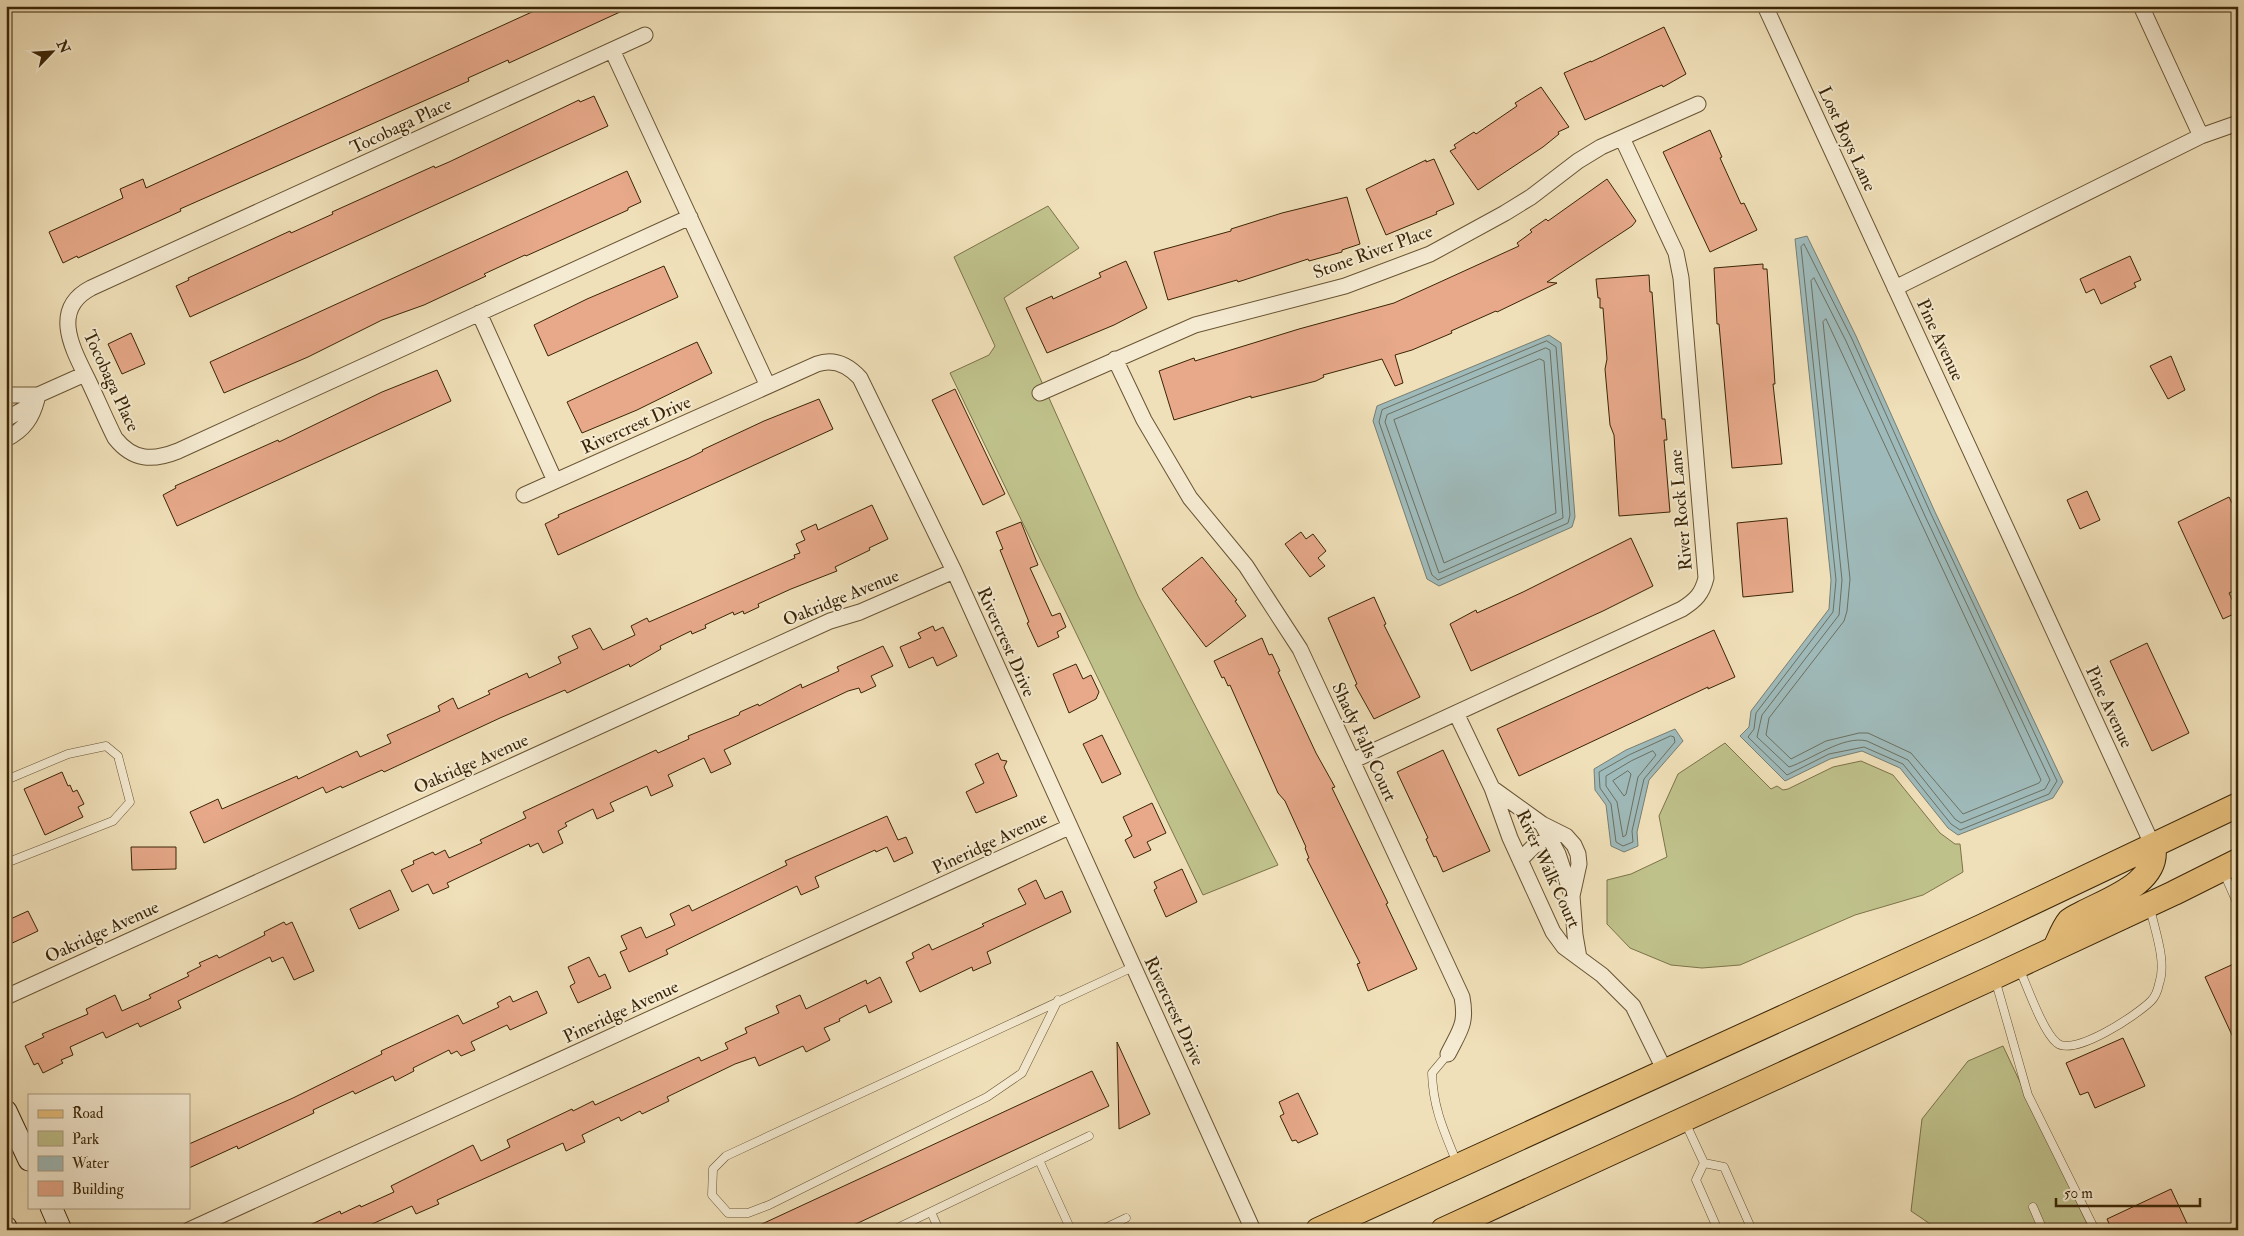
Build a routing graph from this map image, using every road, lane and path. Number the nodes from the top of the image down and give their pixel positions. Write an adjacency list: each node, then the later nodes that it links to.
1 (1765, 6): 10 (street, Lost Boys Lane)
2 (2141, 6): 7 (street)
3 (645, 35): 4 (street, Tocobaga Place)
4 (612, 50): 9 (street); 13 (street, Tocobaga Place)
5 (1698, 104): 8 (street, Stone River Place)
6 (2238, 124): 7 (street, Pine Avenue)
7 (2201, 136): 10 (street, Pine Avenue)
8 (1622, 138): 12 (street, Stone River Place); 23 (street, River Rock Lane)
9 (690, 217): 11 (street, Tocobaga Place); 14 (street)
10 (1895, 288): 31 (street, Pine Avenue)
11 (479, 314): 13 (street, Tocobaga Place); 20 (street)
12 (1115, 360): 15 (street, Stone River Place); 24 (street, Shady Falls Court)
13 (85, 374): 16 (street)
14 (768, 386): 20 (street, Rivercrest Drive); 22 (street, Rivercrest Drive)
15 (1040, 393)
16 (38, 395): 17 (street); 18 (street); 19 (street)
17 (6, 396)
18 (6, 419)
19 (6, 439)
20 (555, 481): 21 (street, Rivercrest Drive)
21 (524, 495)
22 (954, 571): 29 (street, Rivercrest Drive); 43 (street, Oakridge Avenue)
23 (1456, 713): 24 (street, River Rock Lane); 26 (street, River Walk Court)
24 (1352, 761): 45 (street, Shady Falls Court)
25 (6, 780): 33 (lane)
26 (1492, 788): 28 (street, River Walk Court); 32 (street, River Walk Court)
27 (2238, 805): 31 (main road)
28 (1542, 824): 30 (street, River Walk Court); 35 (street, River Walk Court)
29 (1069, 828): 41 (street, Rivercrest Drive); 59 (street, Pineridge Avenue)
30 (1551, 838): 32 (street); 35 (street, River Walk Court)
31 (2153, 846): 38 (main road); 46 (main road)
32 (1520, 860): 39 (street, River Walk Court)
33 (6, 863)
34 (2230, 865): 36 (main road); 37 (lane)
35 (1572, 896): 39 (street, River Walk Court)
36 (2150, 905): 38 (main road); 40 (lane)
37 (2238, 905)
38 (2055, 948): 40 (main road)
39 (1579, 958): 46 (street, River Walk Court)
40 (2018, 966): 42 (main road)
41 (1133, 967): 44 (lane); 64 (street, Rivercrest Drive)
42 (1994, 977): 48 (main road); 70 (lane)
43 (6, 997)
44 (1058, 1000): 44 (lane)
45 (1448, 1054): 53 (lane, Shady Falls Court)
46 (1665, 1071): 53 (main road)
47 (6, 1111): 50 (main road)
48 (1684, 1120): 52 (lane); 66 (main road)
49 (1089, 1136): 51 (lane)
50 (28, 1158)
51 (1039, 1160): 56 (lane); 62 (lane)
52 (1704, 1163): 67 (lane); 68 (lane)
53 (1458, 1165): 65 (main road)
54 (2033, 1206): 69 (lane)
55 (50, 1208): 58 (main road)
56 (931, 1212): 60 (lane); 61 (lane)
57 (1126, 1218): 63 (lane)
58 (61, 1230)
59 (189, 1230)
60 (893, 1230)
61 (939, 1230)
62 (1071, 1230)
63 (1101, 1230)
64 (1253, 1230)
65 (1318, 1230)
66 (1443, 1230)
67 (1718, 1230)
68 (1752, 1230)
69 (2043, 1230)
70 (2095, 1230)

